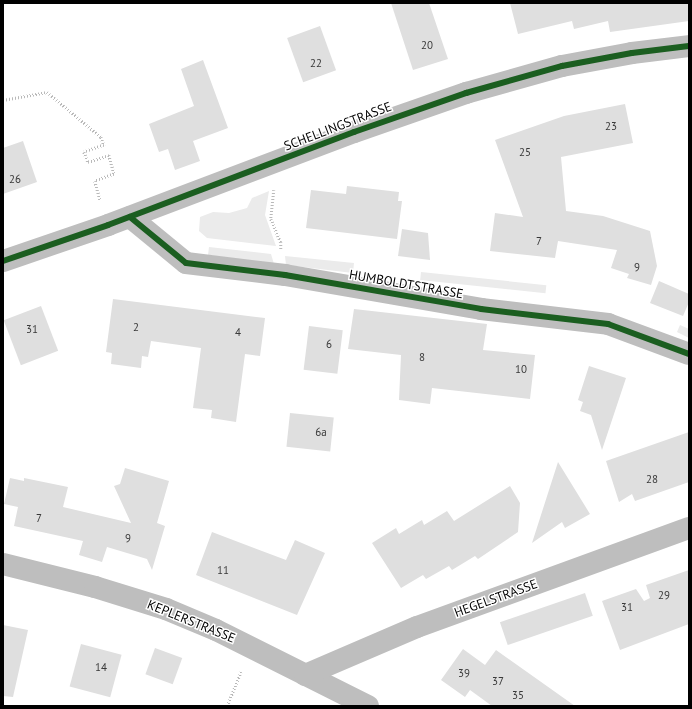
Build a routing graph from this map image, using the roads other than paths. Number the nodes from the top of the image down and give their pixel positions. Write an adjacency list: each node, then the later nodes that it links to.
1 (689, 46): 2 (street, SCHELLINGSTRASSE)
2 (130, 217): 3 (street, SCHELLINGSTRASSE); 4 (street, HUMBOLDTSTRASSE)
3 (3, 261)
4 (689, 354)
5 (689, 528): 7 (street, HEGELSTRASSE)
6 (3, 564): 7 (street, KEPLERSTRASSE)
7 (305, 675): 8 (street, KEPLERSTRASSE)
8 (368, 706)

